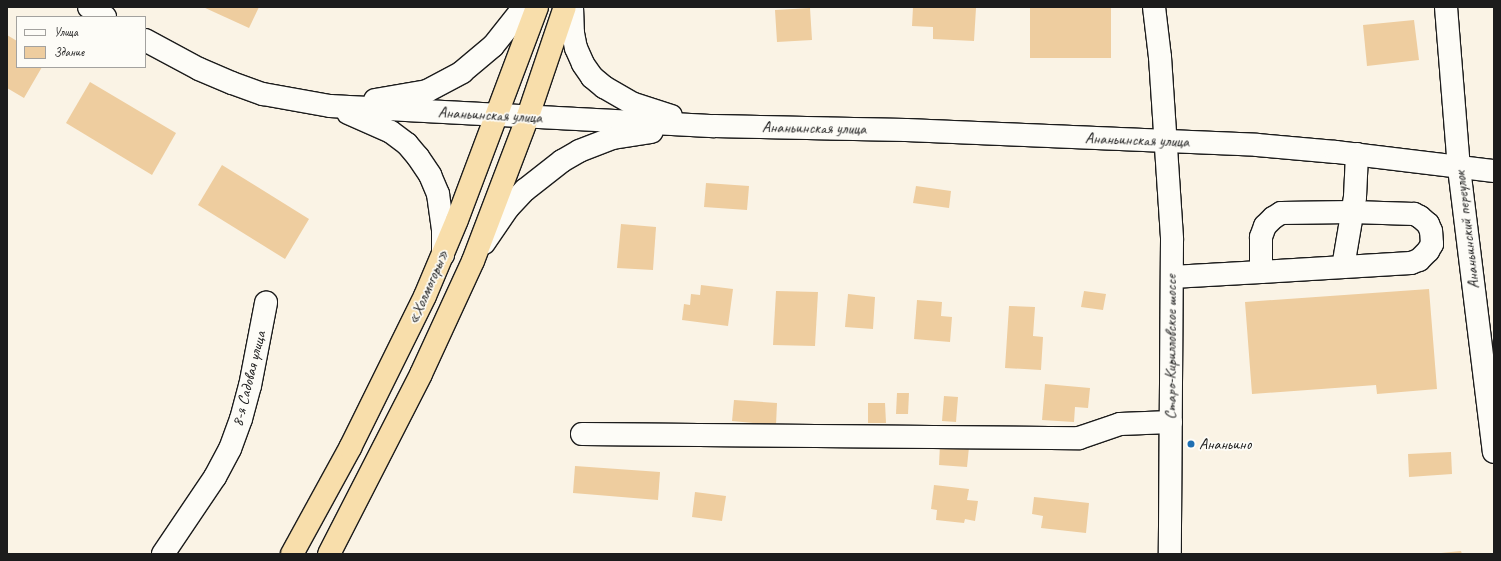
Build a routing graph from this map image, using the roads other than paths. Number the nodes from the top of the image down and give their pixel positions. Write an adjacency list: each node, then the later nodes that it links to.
1 (89, 7): 8 (street)
2 (524, 7): 10 (street)
3 (537, 7): 11 (highway, «Холмогоры»)
4 (565, 7): 12 (highway, «Холмогоры»)
5 (572, 7): 13 (street)
6 (1154, 7): 14 (street, Старо-Кирилловское шоссе)
7 (1446, 7): 16 (street, Ананьинский переулок)
8 (103, 16)
9 (146, 41): 10 (street, Ананьинская улица)
10 (330, 106): 11 (street, Ананьинская улица); 19 (street)
11 (498, 115): 12 (street, Ананьинская улица); 19 (highway, «Холмогоры»)
12 (528, 116): 13 (street, Ананьинская улица); 20 (highway, «Холмогоры»)
13 (705, 126): 14 (street, Ананьинская улица); 20 (street)
14 (1166, 141): 15 (street, Ананьинская улица); 23 (street, Старо-Кирилловское шоссе)
15 (1357, 154): 16 (street, Ананьинская улица); 18 (street)
16 (1459, 168): 17 (street, Ананьинская улица); 27 (street, Ананьинский переулок)
17 (1494, 171)
18 (1352, 212): 21 (street); 21 (street); 22 (street)
19 (443, 255): 29 (highway, «Холмогоры»)
20 (473, 261): 30 (highway, «Холмогоры»)
21 (1343, 267): 22 (street)
22 (1261, 272): 23 (street)
23 (1172, 277): 25 (street, Старо-Кирилловское шоссе)
24 (266, 303): 28 (street, 8-я Садовая улица)
25 (1171, 422): 26 (street); 31 (street, Старо-Кирилловское шоссе)
26 (582, 434)
27 (1494, 452)
28 (163, 554)
29 (292, 554)
30 (329, 554)
31 (1170, 554)

